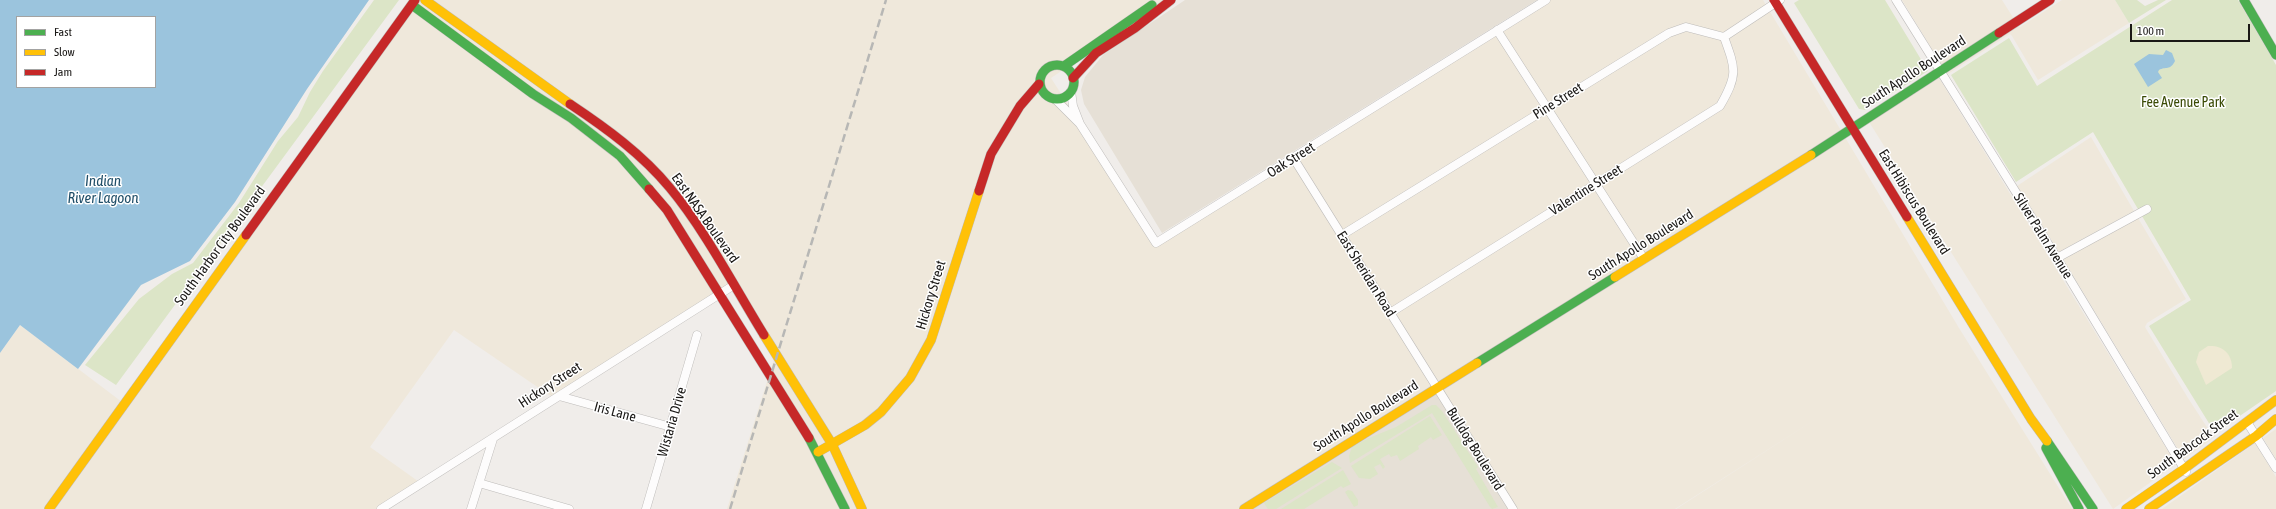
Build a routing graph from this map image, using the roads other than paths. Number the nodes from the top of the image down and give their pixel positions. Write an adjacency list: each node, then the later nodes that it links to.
1 (425, 0): 29 (street, East NASA Boulevard)
2 (1158, 0): 13 (street)
3 (1171, 0): 15 (street)
4 (1546, 0): 10 (street, Oak Street)
5 (1896, 0): 14 (street, Silver Palm Avenue)
6 (2050, 0): 14 (street, South Apollo Boulevard)
7 (2244, 0): 12 (street)
8 (1777, 1): 11 (street); 22 (street, East Hibiscus Boulevard)
9 (413, 3): 30 (street, East NASA Boulevard); 47 (street, South Harbor City Boulevard)
10 (1498, 30): 19 (street); 23 (street, Oak Street)
11 (1724, 37): 19 (street, Pine Street); 24 (street, Valentine Street)
12 (2276, 55)
13 (1064, 66): 15 (street); 16 (street)
14 (1941, 72): 22 (street, South Apollo Boulevard); 27 (street, Silver Palm Avenue)
15 (1073, 78): 17 (street)
16 (1040, 84): 18 (street); 20 (street, Hickory Street)
17 (1071, 91): 18 (street); 21 (street, Oak Street)
18 (1053, 99): 20 (street, Hickory Street); 21 (street, Oak Street)
19 (1547, 108): 24 (street); 26 (street, Pine Street)
20 (1020, 110): 42 (street, Hickory Street)
21 (1080, 124): 23 (street, Oak Street)
22 (1852, 129): 28 (street, South Apollo Boulevard); 36 (street, East Hibiscus Boulevard)
23 (1294, 159): 26 (street, East Sheridan Road)
24 (1595, 184): 28 (street); 31 (street, Valentine Street)
25 (2147, 209): 27 (street)
26 (1342, 235): 31 (street, East Sheridan Road)
27 (2057, 258): 45 (street, Silver Palm Avenue)
28 (1644, 259): 33 (street, South Apollo Boulevard)
29 (734, 285): 30 (street, Hickory Street); 42 (street, East NASA Boulevard)
30 (720, 295): 34 (street, Hickory Street); 43 (street, East NASA Boulevard)
31 (1390, 313): 33 (street, East Sheridan Road)
32 (697, 335): 39 (street, Wistaria Drive)
33 (1437, 388): 54 (street, South Apollo Boulevard); 55 (street, Bulldog Boulevard)
34 (559, 396): 39 (street, Iris Lane); 41 (street, Hickory Street)
35 (2276, 400): 38 (street, South Babcock Street)
36 (2031, 419): 56 (street, East Hibiscus Boulevard); 57 (street, East Hibiscus Boulevard)
37 (2276, 419): 40 (street, South Babcock Street)
38 (2247, 422): 40 (street); 45 (street, South Babcock Street)
39 (671, 427): 51 (street, Wistaria Drive)
40 (2256, 436): 44 (street); 59 (street, South Babcock Street)
41 (492, 439): 46 (street); 48 (street, Hickory Street)
42 (832, 444): 43 (street, Hickory Street); 53 (street, East NASA Boulevard)
43 (818, 452): 52 (street, East NASA Boulevard)
44 (2276, 468)
45 (2185, 471): 58 (street, South Babcock Street)
46 (480, 483): 49 (street); 50 (street)
47 (49, 509)
48 (381, 509)
49 (471, 509)
50 (569, 509)
51 (646, 509)
52 (845, 509)
53 (862, 509)
54 (1244, 509)
55 (1513, 509)
56 (2079, 509)
57 (2092, 509)
58 (2126, 509)
59 (2149, 509)

